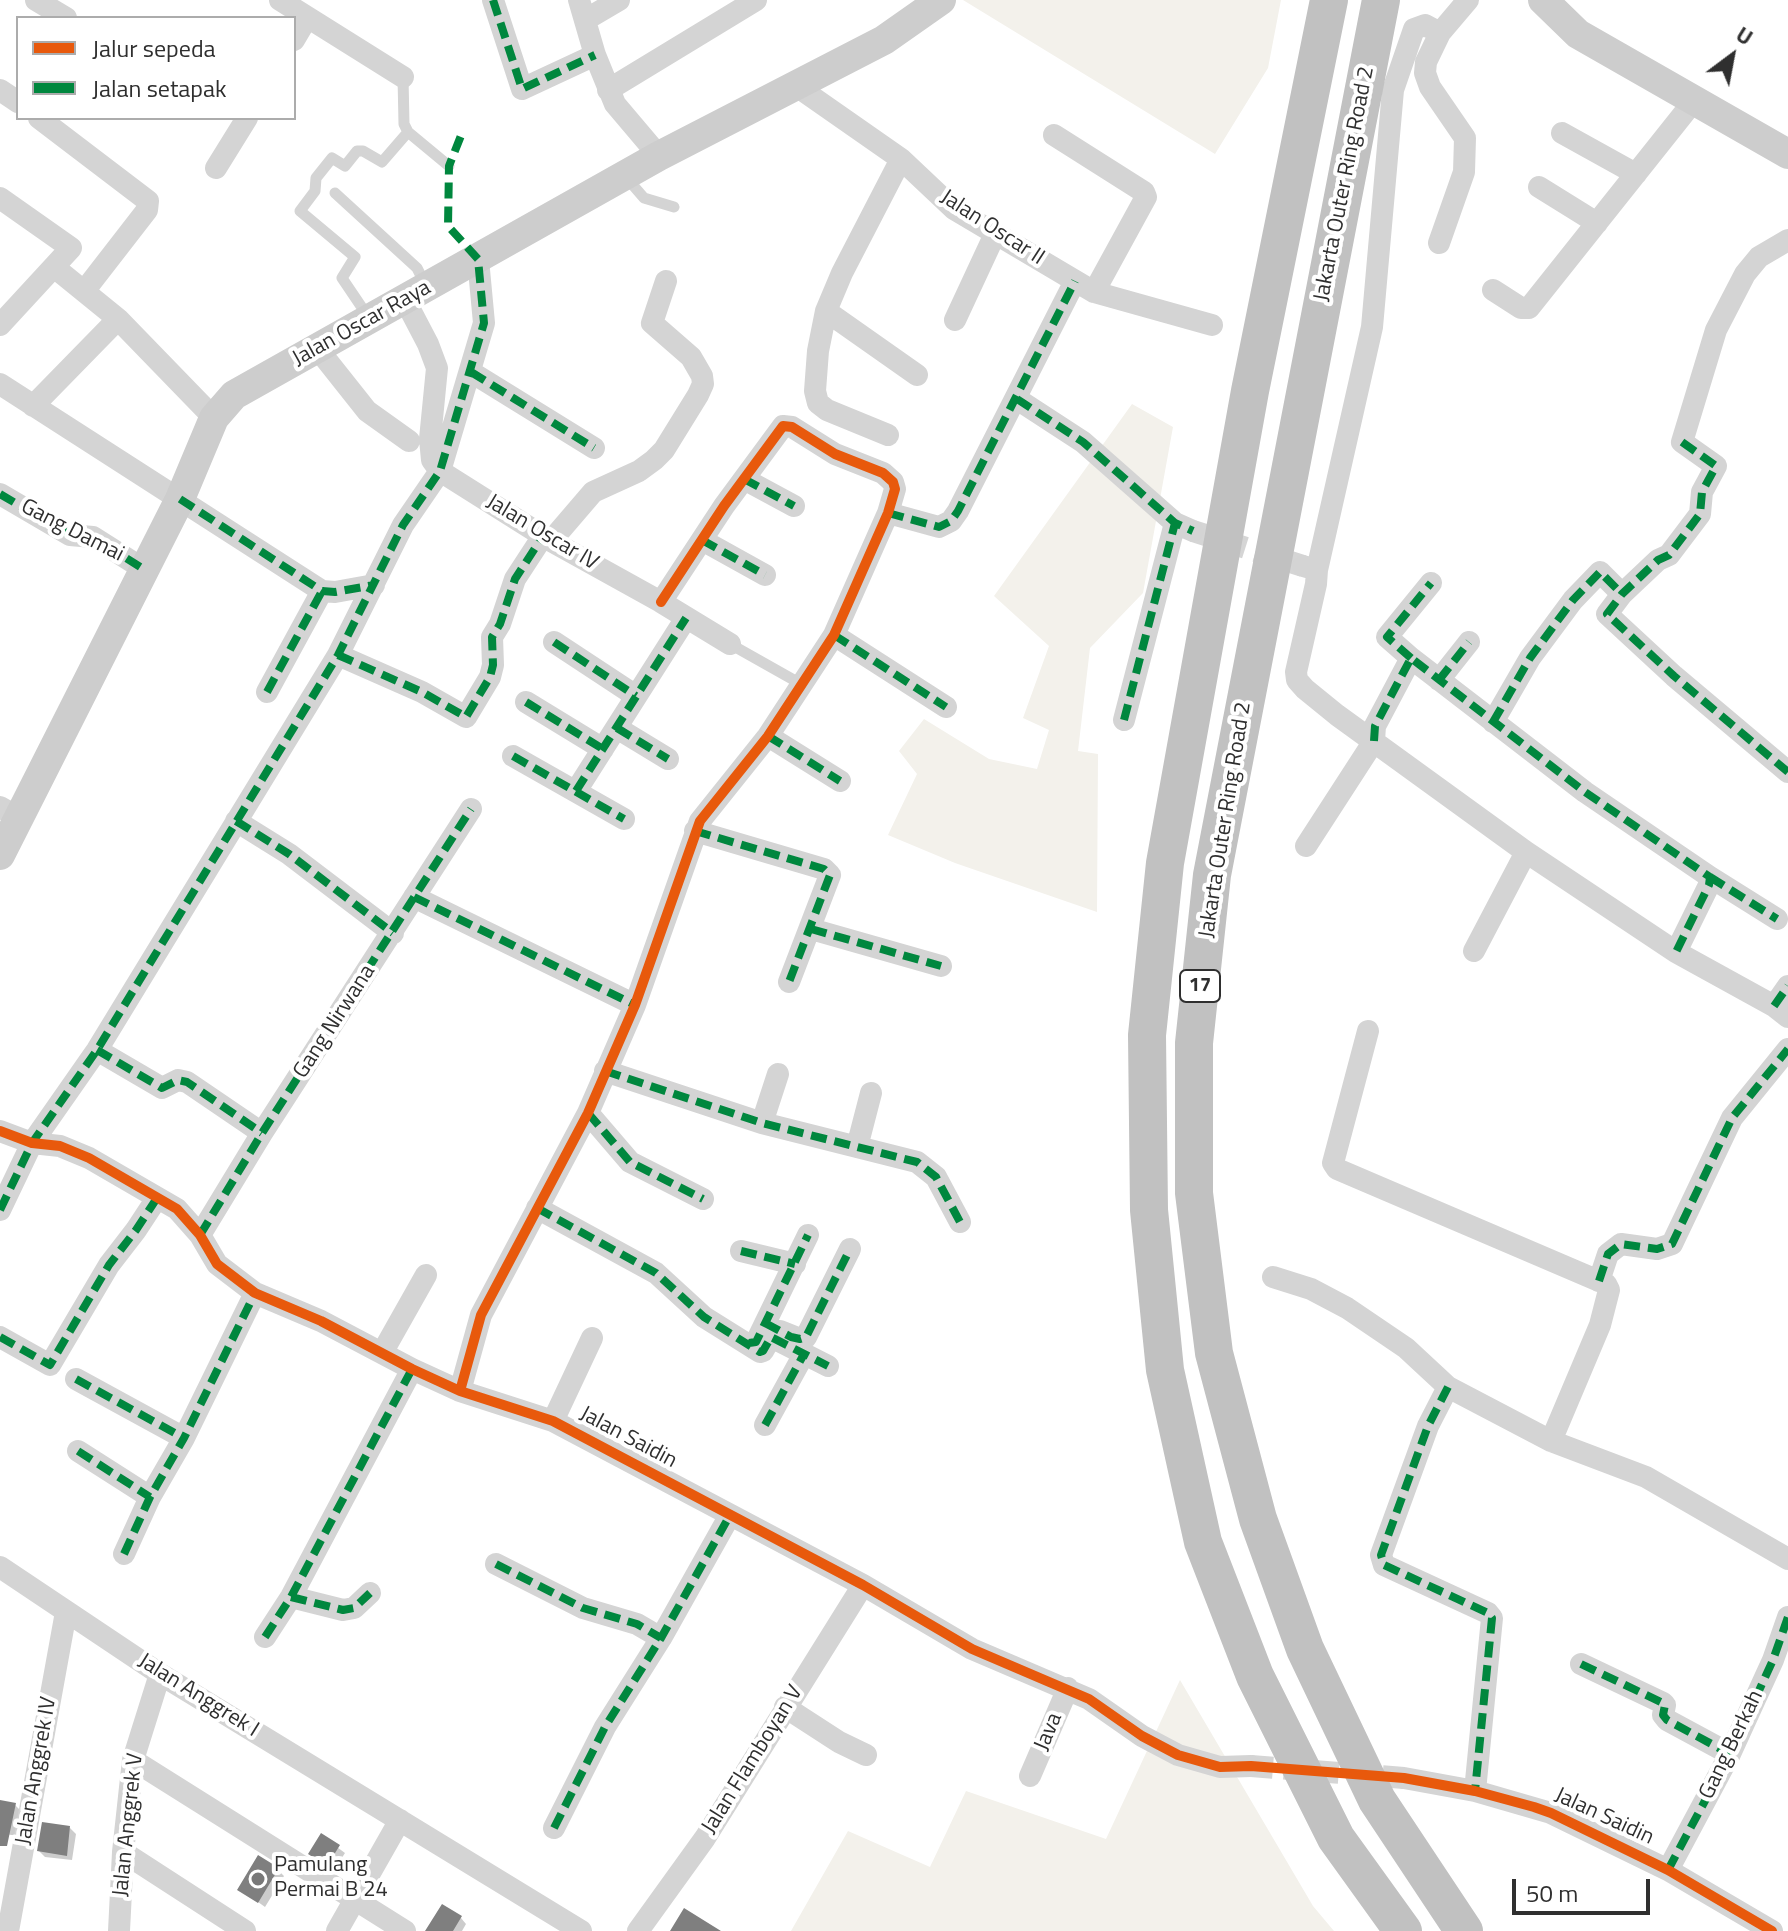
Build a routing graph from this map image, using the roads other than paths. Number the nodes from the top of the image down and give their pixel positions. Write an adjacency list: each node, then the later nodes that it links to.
1 (36, 0): 12 (street)
2 (280, 0): 13 (street)
3 (493, 0): 16 (street)
4 (619, 0): 11 (street)
5 (756, 0): 19 (street)
6 (941, 0): 18 (street, Jalan Oscar Raya)
7 (1329, 0): 203 (highway, 17)
8 (1381, 0): 204 (highway, Jakarta Outer Ring Road 2 / 17)
9 (1468, 0): 14 (street)
10 (1545, 1): 20 (street)
11 (582, 10): 16 (street)
12 (63, 16)
13 (307, 18): 15 (street); 17 (street)
14 (1440, 33): 40 (street); 98 (street)
15 (296, 37)
16 (595, 55): 19 (street)
17 (403, 77): 23 (lane)
18 (795, 85): 27 (street, Jalan Oscar Raya); 28 (street, Jalan Oscar II)
19 (608, 90): 27 (street)
20 (1693, 102): 26 (street); 31 (street)
21 (42, 120): 44 (street)
22 (240, 120): 30 (street)
23 (408, 132): 29 (lane); 52 (lane)
24 (1562, 133): 31 (street)
25 (1054, 135): 46 (street)
26 (1780, 149)
27 (659, 156): 32 (street, Jalan Oscar Raya)
28 (901, 159): 38 (street, Jalan Oscar II); 50 (street)
29 (449, 166)
30 (216, 168)
31 (1636, 174): 37 (street)
32 (625, 176): 36 (lane); 42 (street, Jalan Oscar Raya)
33 (1539, 187): 37 (street)
34 (335, 193): 49 (lane)
35 (1, 201): 41 (street)
36 (674, 207)
37 (1597, 223): 48 (street)
38 (995, 234): 46 (street, Jalan Oscar II); 53 (street)
39 (1788, 240): 79 (street)
40 (1439, 243)
41 (71, 248): 43 (street); 44 (street)
42 (478, 259): 49 (street, Jalan Oscar Raya); 57 (street)
43 (54, 267): 47 (street); 54 (street)
44 (101, 268): 47 (street)
45 (666, 281): 72 (street)
46 (1084, 287): 55 (street, Jalan Oscar II); 60 (street)
47 (85, 290): 51 (street)
48 (1493, 290)
49 (416, 294): 52 (street, Jalan Oscar Raya); 66 (street)
50 (826, 311): 58 (street); 63 (street)
51 (118, 319): 61 (street); 62 (street)
52 (370, 320): 56 (street, Jalan Oscar Raya)
53 (955, 320)
54 (0, 325)
55 (1212, 325)
56 (317, 348): 62 (street, Jalan Oscar Raya); 64 (street)
57 (471, 372): 65 (street); 66 (street)
58 (917, 375)
59 (0, 384): 61 (street)
60 (1017, 399): 71 (street); 94 (street)
61 (33, 406): 69 (street)
62 (214, 418): 69 (street, Jalan Oscar Raya)
63 (888, 435)
64 (409, 441)
65 (594, 448)
66 (440, 471): 72 (street, Jalan Oscar IV); 77 (street)
67 (744, 479): 70 (street); 71 (street); 73 (street)
68 (0, 494): 74 (street, Gang Damai)
69 (180, 499): 74 (street, Jalan Oscar Raya); 78 (street)
70 (794, 506)
71 (888, 513): 82 (street)
72 (547, 538): 80 (street, Jalan Oscar IV); 86 (street)
73 (702, 540): 75 (street); 80 (street)
74 (145, 570): 106 (street, Jalan Oscar Raya)
75 (765, 575)
76 (1431, 583): 87 (street)
77 (374, 585): 78 (street); 86 (street)
78 (322, 591): 90 (street)
79 (1622, 594): 95 (street); 102 (street)
80 (661, 602): 81 (street, Jalan Oscar IV)
81 (686, 618): 85 (street, Jalan Oscar IV); 91 (street)
82 (834, 635): 89 (street); 93 (street)
83 (554, 642): 91 (street)
84 (1469, 642): 88 (street)
85 (730, 644): 89 (lane, Jalan Oscar IV)
86 (338, 655): 108 (street)
87 (1411, 658): 88 (street); 98 (street)
88 (1439, 680): 95 (street)
89 (801, 684): 97 (street)
90 (267, 692)
91 (636, 696): 96 (street)
92 (526, 702): 99 (street)
93 (946, 707)
94 (1124, 720)
95 (1493, 722): 113 (street)
96 (617, 728): 99 (street); 101 (street)
97 (768, 736): 103 (street); 109 (street)
98 (1374, 741): 110 (street); 111 (street)
99 (603, 749): 104 (street)
100 (513, 756): 104 (street)
101 (668, 759)
102 (1788, 772)
103 (840, 781)
104 (576, 791): 107 (street)
105 (471, 809): 114 (street, Gang Nirwana)
106 (10, 812): 112 (street, Jalan Oscar Raya)
107 (624, 819)
108 (236, 821): 117 (street); 127 (street)
109 (695, 831): 116 (street); 123 (street)
110 (1306, 846)
111 (1526, 852): 118 (street); 119 (street)
112 (0, 855)
113 (1710, 877): 115 (street); 119 (street)
114 (414, 897): 117 (street, Gang Nirwana); 123 (street)
115 (1777, 919)
116 (811, 929): 120 (street); 121 (street)
117 (393, 933): 134 (street, Gang Nirwana)
118 (1474, 951)
119 (1676, 952): 124 (street)
120 (941, 966)
121 (789, 982)
122 (1788, 986): 124 (street)
123 (635, 1005): 128 (street)
124 (1781, 1012)
125 (1368, 1031): 149 (street)
126 (1788, 1049): 149 (street)
127 (97, 1050): 134 (street); 135 (street)
128 (605, 1071): 131 (street); 132 (street)
129 (778, 1074): 132 (street)
130 (871, 1093): 136 (street)
131 (588, 1113): 138 (street); 139 (street)
132 (762, 1123): 136 (street)
133 (0, 1131): 135 (street, Jalan Saidin)
134 (262, 1133): 142 (street, Gang Nirwana)
135 (32, 1143): 137 (street, Jalan Saidin); 140 (street)
136 (857, 1147): 141 (street)
137 (157, 1198): 142 (street, Jalan Saidin); 152 (street)
138 (703, 1199)
139 (537, 1208): 154 (street); 161 (street)
140 (0, 1210)
141 (960, 1222)
142 (200, 1235): 150 (street, Jalan Saidin)
143 (808, 1235): 146 (street)
144 (850, 1249): 151 (street)
145 (741, 1251): 146 (street)
146 (795, 1264): 151 (street)
147 (426, 1275): 155 (street)
148 (1273, 1277): 160 (street)
149 (1599, 1281): 165 (street)
150 (255, 1293): 155 (street, Jalan Saidin); 164 (street)
151 (765, 1323): 154 (street)
152 (0, 1337)
153 (592, 1338): 162 (street)
154 (749, 1343): 156 (street)
155 (382, 1353): 158 (street, Jalan Saidin)
156 (804, 1354): 157 (street); 163 (street)
157 (828, 1366)
158 (412, 1369): 161 (street, Jalan Saidin); 175 (street)
159 (76, 1379): 164 (street)
160 (1448, 1387): 165 (street); 190 (street)
161 (460, 1391): 162 (street, Jalan Saidin)
162 (553, 1421): 168 (street, Jalan Saidin)
163 (765, 1425)
164 (184, 1438): 167 (street)
165 (1551, 1441): 170 (street)
166 (78, 1451): 167 (street)
167 (150, 1497): 169 (street)
168 (730, 1515): 173 (street, Jalan Saidin); 179 (street)
169 (124, 1554)
170 (1788, 1559)
171 (496, 1564): 179 (street)
172 (0, 1567): 176 (street, Jalan Anggrek I)
173 (863, 1585): 182 (street, Jalan Saidin); 183 (street, Jalan Flamboyan V)
174 (370, 1593): 175 (street)
175 (291, 1597): 178 (street)
176 (66, 1612): 181 (street, Jalan Anggrek I); 196 (street, Jalan Anggrek IV)
177 (1788, 1617): 184 (street, Gang Berkah)
178 (265, 1637)
179 (661, 1638): 192 (street)
180 (1581, 1664): 184 (street)
181 (160, 1674): 186 (street, Jalan Anggrek V); 191 (street, Jalan Anggrek I)
182 (1068, 1688): 187 (street, Jalan Saidin); 188 (street, Java)
183 (785, 1707): 185 (street); 202 (street, Jalan Flamboyan V)
184 (1730, 1754): 194 (street, Gang Berkah)
185 (866, 1755)
186 (133, 1760): 193 (street, Jalan Anggrek V); 195 (street)
187 (1251, 1766)
188 (1030, 1776)
189 (1404, 1778): 190 (street, Jalan Saidin)
190 (1475, 1791): 194 (street, Jalan Saidin)
191 (400, 1820): 195 (street); 201 (street, Jalan Anggrek I)
192 (554, 1828)
193 (123, 1852): 197 (street, Jalan Anggrek V); 198 (street)
194 (1668, 1870): 205 (street, Jalan Saidin)
195 (355, 1901): 199 (street); 200 (street)
196 (8, 1931)
197 (119, 1931)
198 (245, 1931)
199 (337, 1931)
200 (405, 1931)
201 (581, 1931)
202 (638, 1931)
203 (1403, 1931)
204 (1464, 1931)
205 (1772, 1931)

